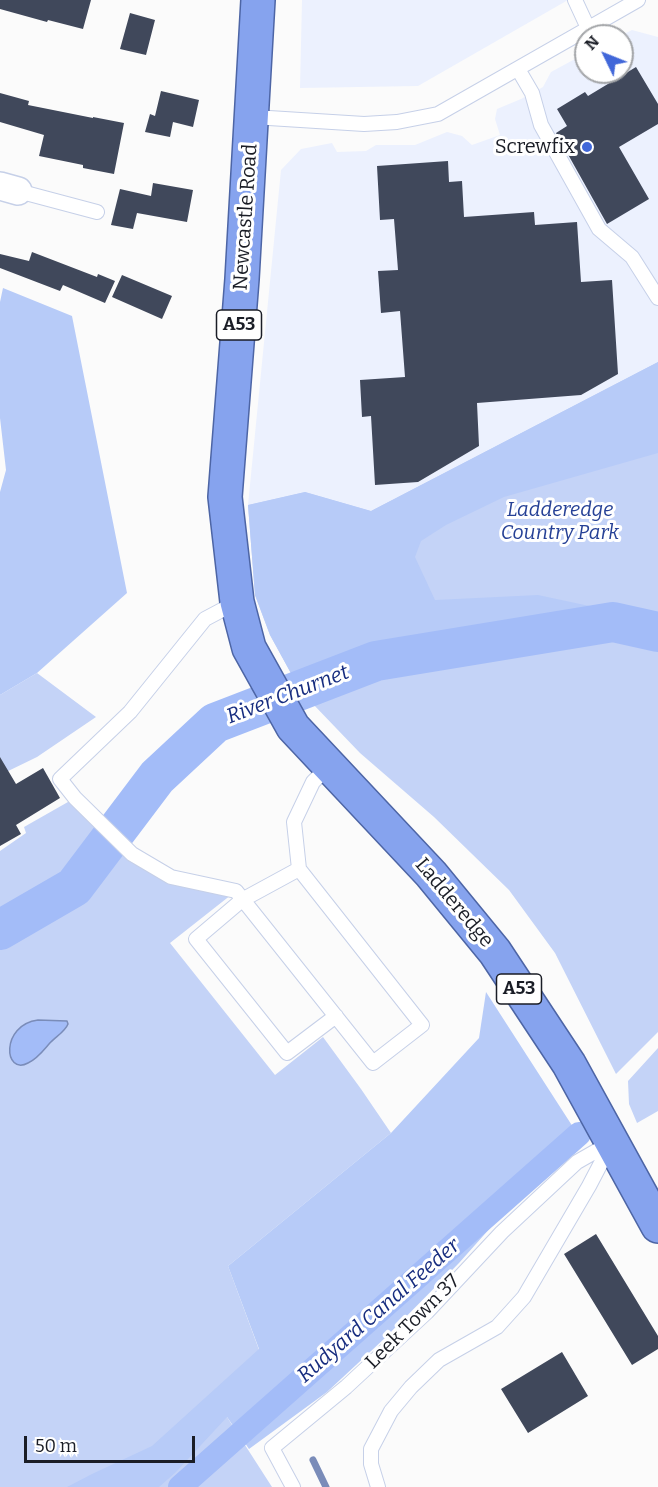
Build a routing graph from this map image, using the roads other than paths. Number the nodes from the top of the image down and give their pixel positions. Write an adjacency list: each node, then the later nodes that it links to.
1 (258, 0): 8 (highway, Newcastle Road / A53)
2 (574, 0): 4 (lane)
3 (638, 0): 5 (lane)
4 (586, 24)
5 (595, 24)
6 (574, 36): 7 (lane)
7 (518, 69): 8 (lane); 11 (lane)
8 (253, 117): 12 (highway, Newcastle Road / A53)
9 (9, 188): 10 (lane)
10 (97, 212)
11 (658, 298)
12 (237, 602): 13 (highway, Newcastle Road / A53); 16 (lane)
13 (293, 727): 14 (highway, Ladderedge / A53)
14 (329, 766): 15 (lane); 18 (highway, Ladderedge / A53)
15 (299, 869): 16 (lane); 17 (lane)
16 (239, 895): 17 (lane); 17 (lane)
17 (336, 1016)
18 (612, 1142): 19 (highway, Ladderedge / A53); 20 (lane, Leek Town 37); 21 (lane)
19 (658, 1226)
20 (293, 1487)
21 (378, 1487)

